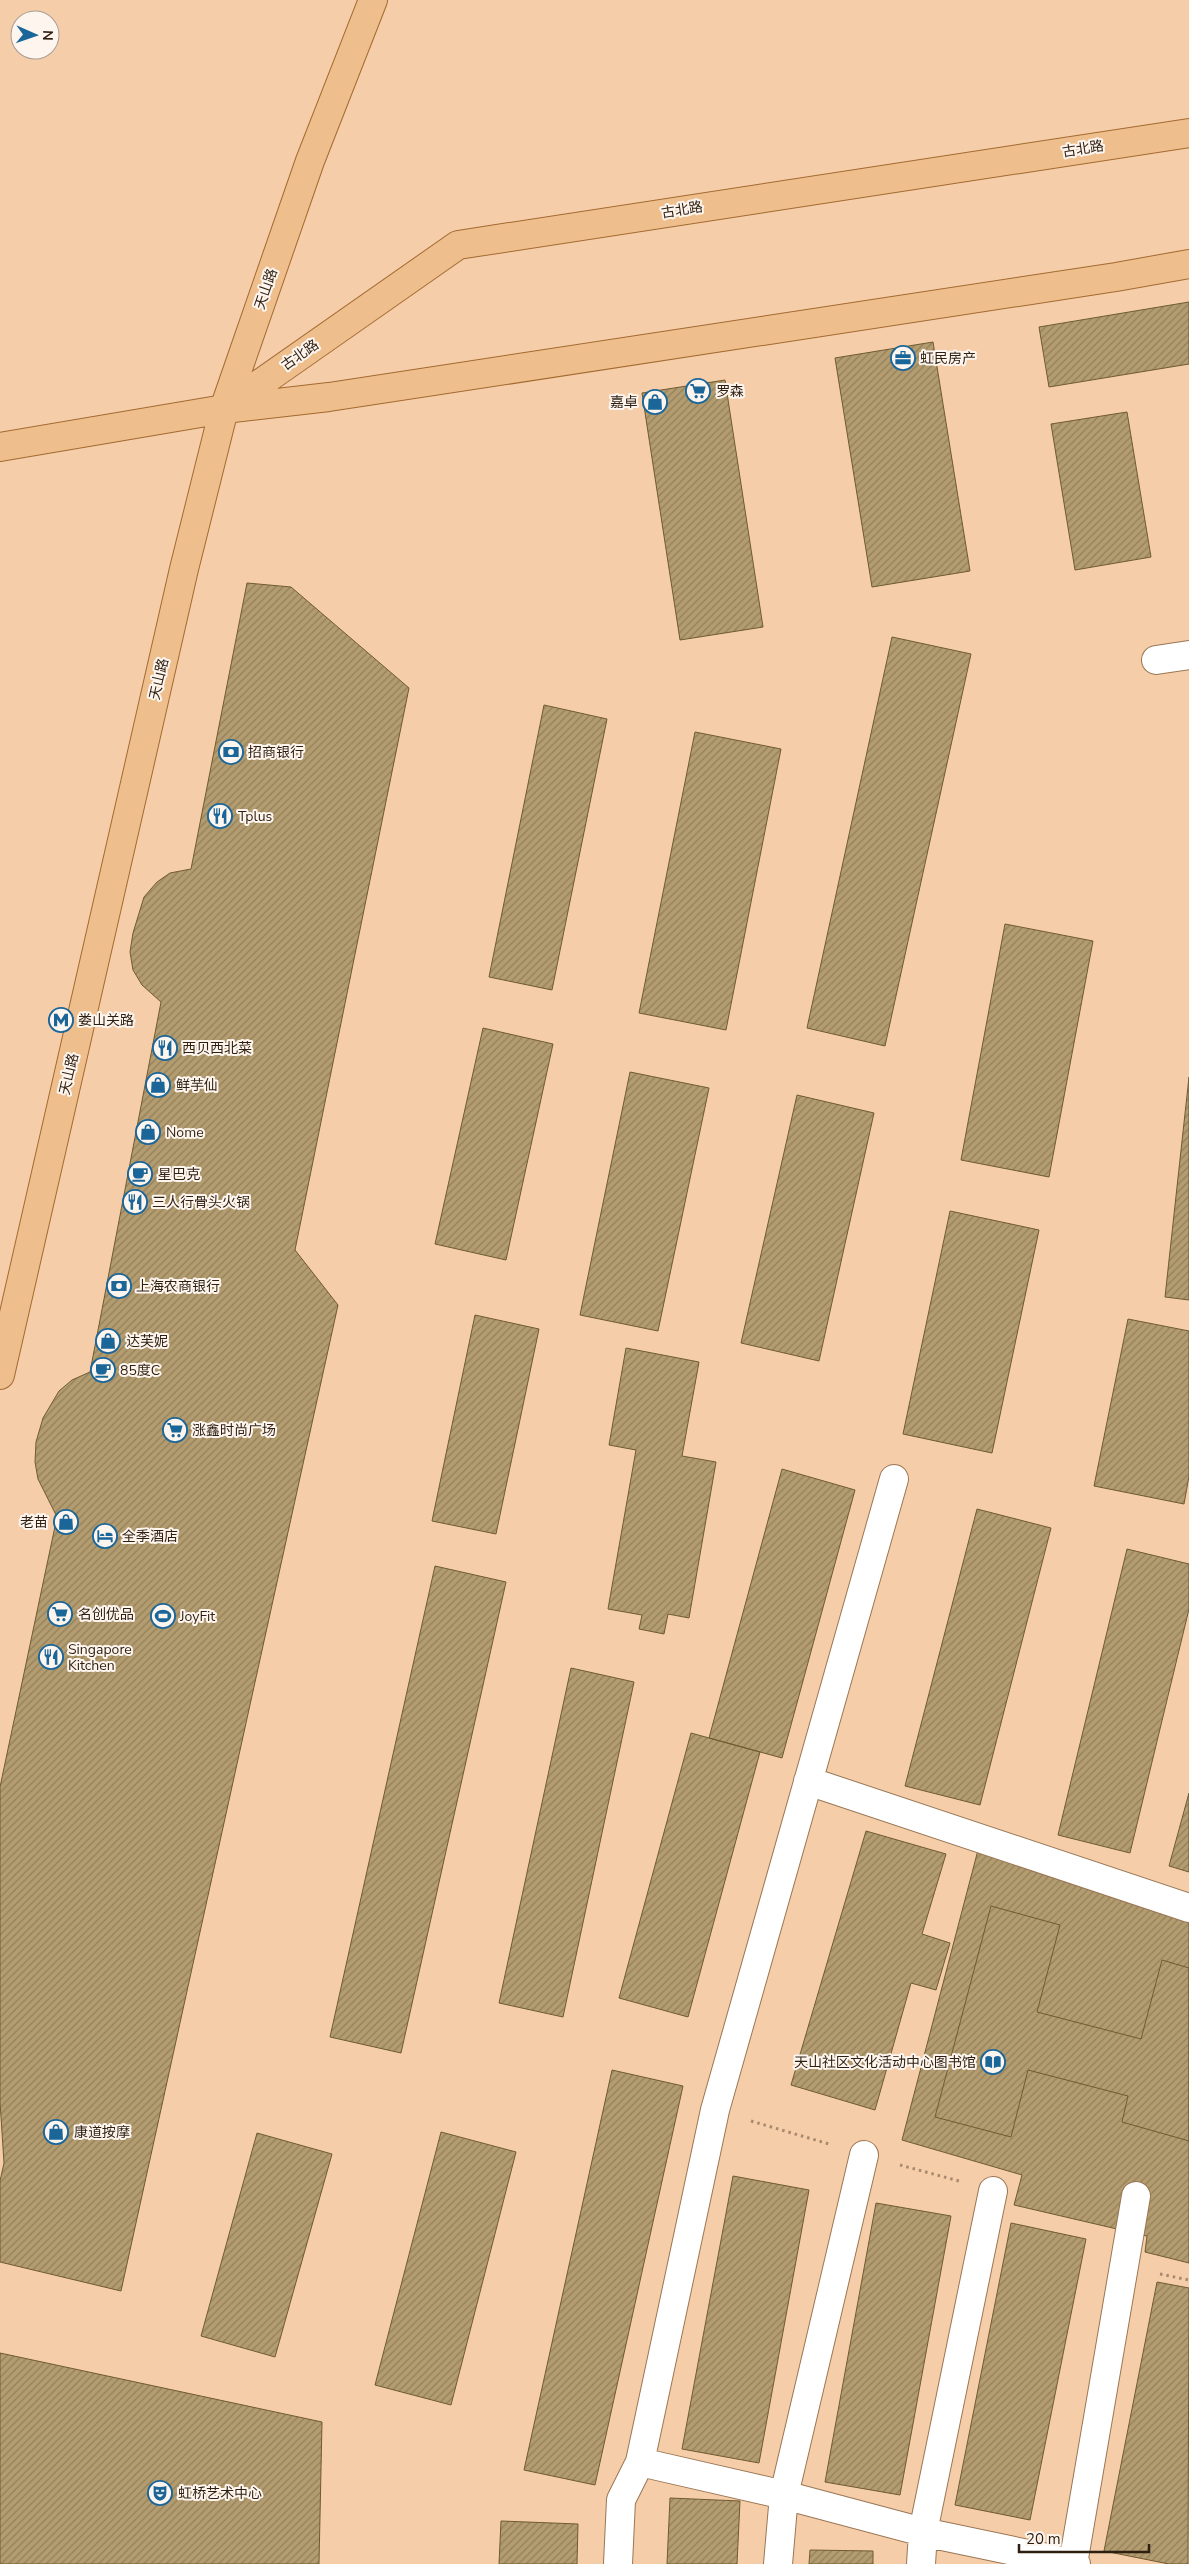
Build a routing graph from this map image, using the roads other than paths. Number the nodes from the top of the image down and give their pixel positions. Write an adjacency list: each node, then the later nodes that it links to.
1 (373, 0): 4 (main road, 天山路)
2 (1189, 133): 4 (main road, 古北路)
3 (1189, 264): 4 (main road, 古北路)
4 (224, 408): 5 (main road, 古北路); 8 (main road, 天山路)
5 (0, 447)
6 (1189, 655): 7 (street)
7 (1156, 660)
8 (0, 1375)
9 (894, 1479): 10 (street)
10 (808, 1781): 11 (street); 15 (street)
11 (1189, 1908)
12 (864, 2155): 16 (street)
13 (993, 2191): 17 (street)
14 (1136, 2196): 21 (street)
15 (640, 2462): 16 (street); 18 (street)
16 (784, 2495): 17 (street); 19 (street)
17 (923, 2532): 20 (street); 21 (street)
18 (618, 2564)
19 (778, 2564)
20 (921, 2564)
21 (1074, 2564)

